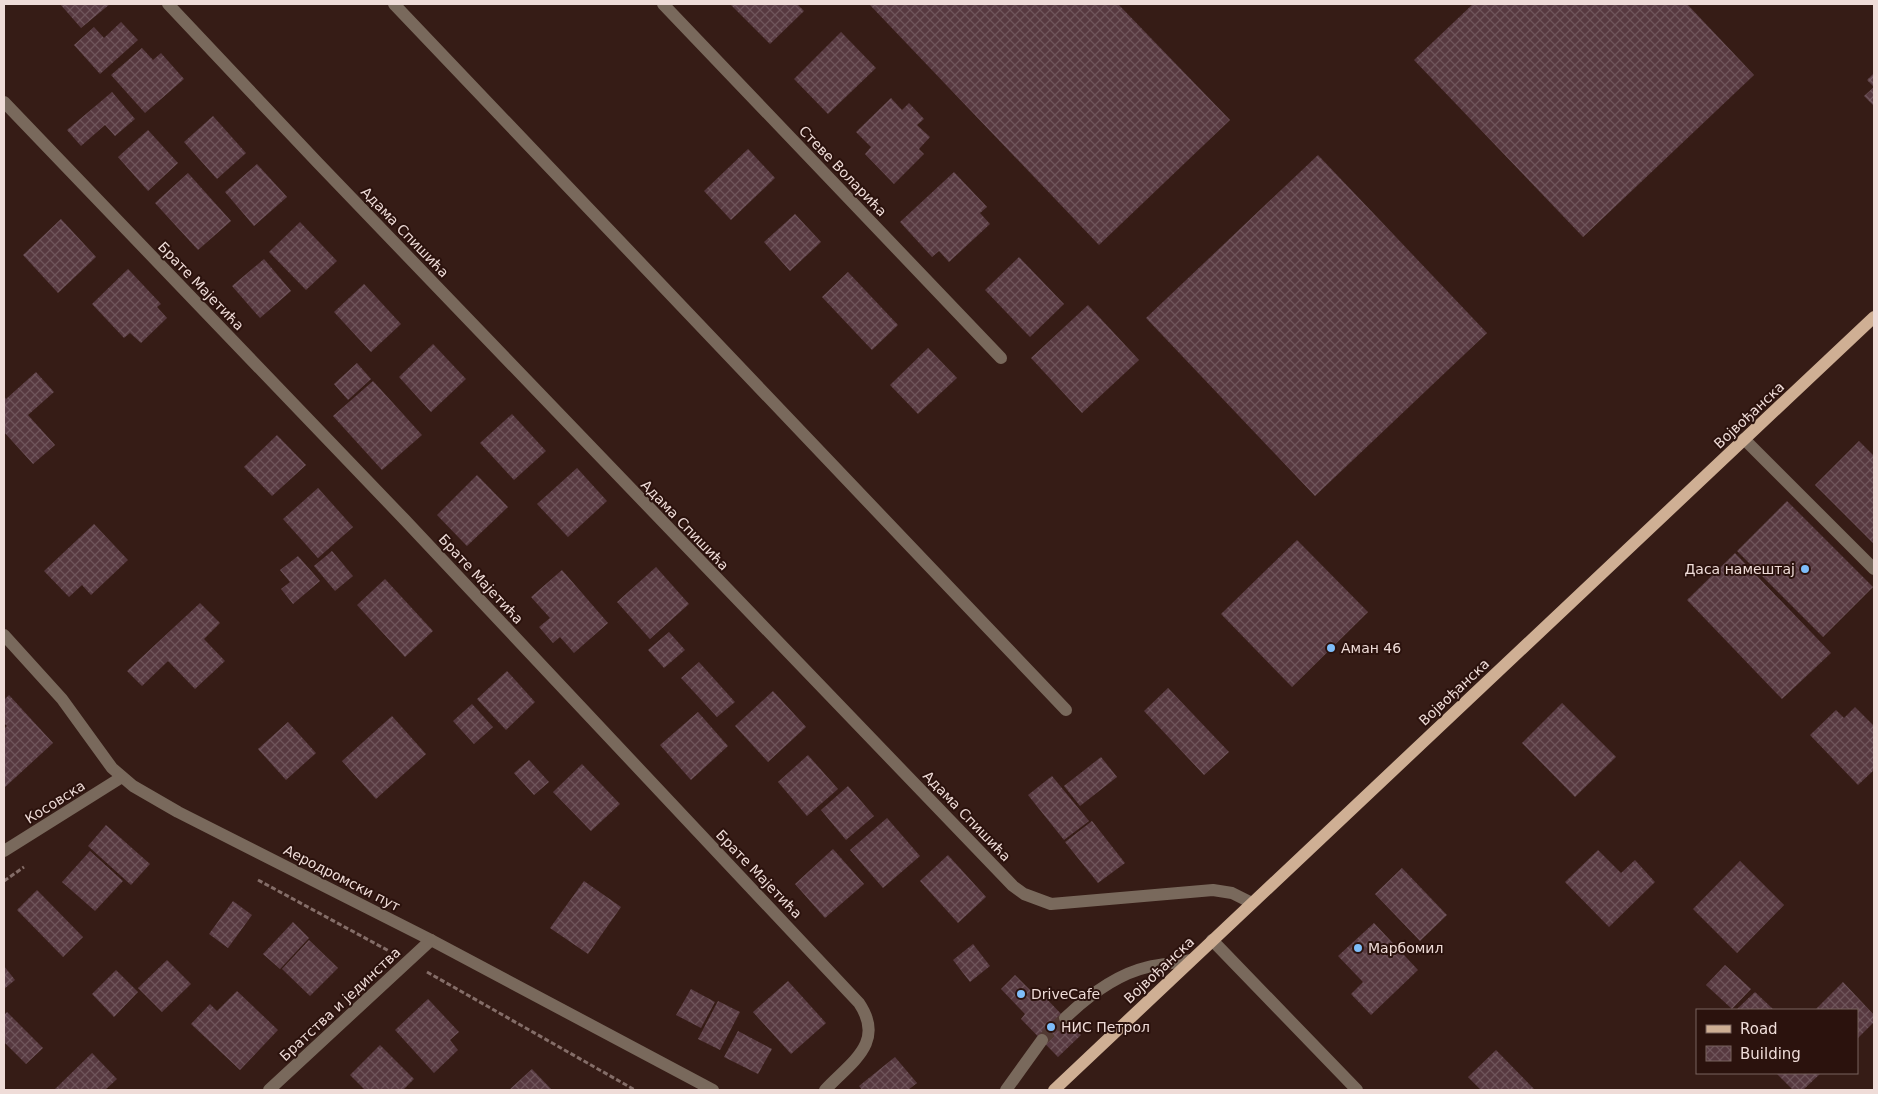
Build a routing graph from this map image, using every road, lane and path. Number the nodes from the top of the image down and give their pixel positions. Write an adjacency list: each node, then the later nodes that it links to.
1 (168, 4): 14 (street, Адама Спишића)
2 (394, 4): 10 (street)
3 (663, 4): 6 (street, Стеве Воларића)
4 (4, 102): 24 (street, Брате Мајетића)
5 (1874, 316): 7 (main road, Војвођанска)
6 (1001, 358)
7 (1744, 440): 8 (street); 14 (main road, Војвођанска)
8 (1874, 569)
9 (4, 635): 11 (street, Аеродромски пут)
10 (1066, 710)
11 (122, 777): 12 (street, Косовска); 15 (street, Аеродромски пут)
12 (4, 852)
13 (254, 877): 18 (path)
14 (1252, 903): 16 (main road, Војвођанска)
15 (431, 940): 18 (street, Братства и јединства); 23 (street, Аеродромски пут)
16 (1212, 940): 17 (main road, Војвођанска); 27 (street)
17 (1190, 960): 19 (street); 26 (main road, Војвођанска)
18 (408, 961): 21 (street, Братства и јединства); 22 (path)
19 (1065, 1018)
20 (1042, 1040): 25 (street)
21 (269, 1090)
22 (635, 1090)
23 (713, 1090)
24 (825, 1090)
25 (1006, 1090)
26 (1054, 1090)
27 (1357, 1090)

